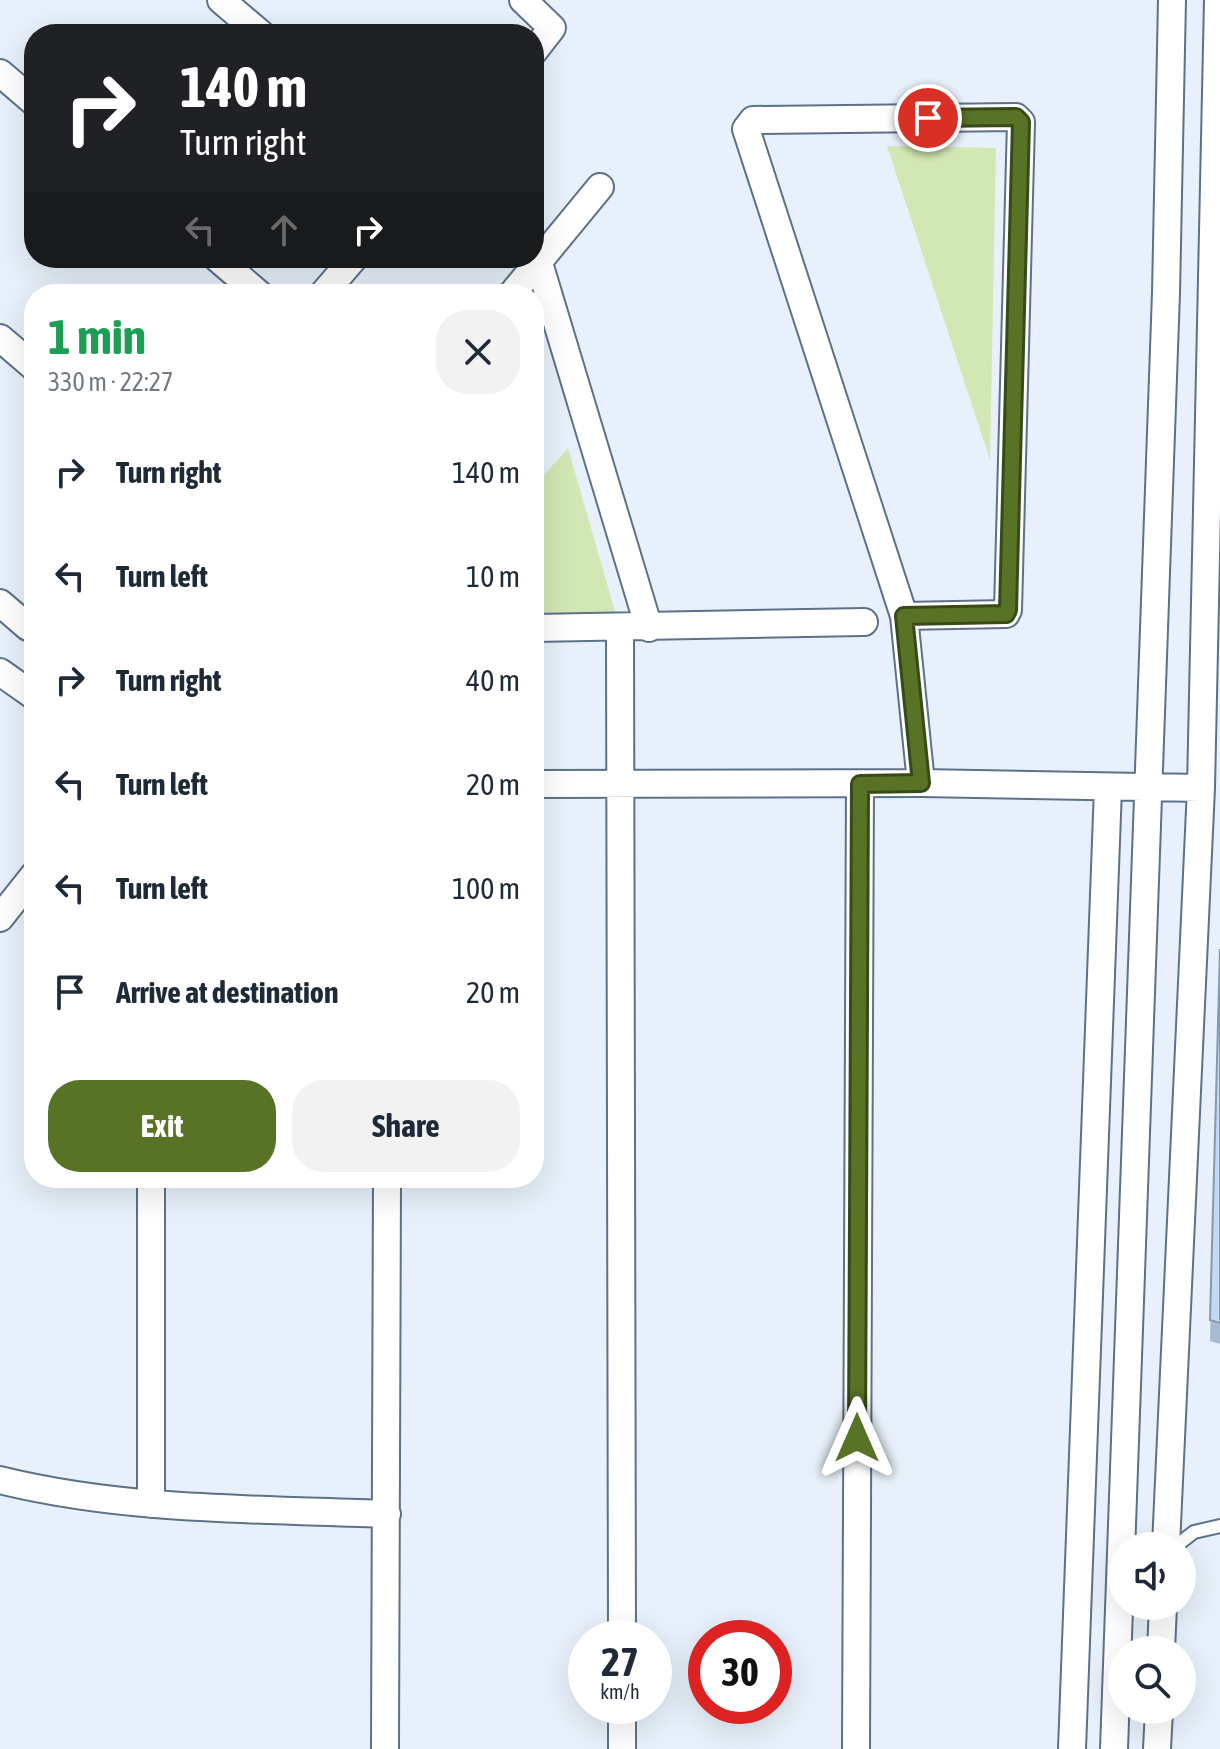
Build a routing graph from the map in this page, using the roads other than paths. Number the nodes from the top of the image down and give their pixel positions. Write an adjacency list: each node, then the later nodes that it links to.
1 (221, 0): 5 (street)
2 (523, 0): 6 (street)
3 (1172, 0): 34 (street)
4 (1218, 0): 35 (street)
5 (249, 24)
6 (544, 38)
7 (0, 73): 8 (street)
8 (24, 93)
9 (600, 187): 10 (street)
10 (544, 257)
11 (229, 268): 15 (street)
12 (345, 268): 16 (street)
13 (535, 268): 17 (street)
14 (541, 268): 26 (street)
15 (247, 284)
16 (332, 284)
17 (521, 284)
18 (0, 338): 19 (street)
19 (24, 358)
20 (0, 603): 23 (street)
21 (904, 616): 21 (street); 29 (street)
22 (864, 622): 26 (street)
23 (24, 624)
24 (544, 628): 25 (street)
25 (620, 628): 26 (street); 31 (street)
26 (649, 628)
27 (0, 672): 28 (street)
28 (24, 689)
29 (921, 783): 32 (street); 33 (street)
30 (544, 784): 31 (street)
31 (620, 784): 32 (street); 46 (street)
32 (860, 784): 51 (street)
33 (1108, 788): 34 (street); 52 (street)
34 (1148, 788): 35 (street); 53 (street)
35 (1201, 788): 44 (street)
36 (24, 888): 37 (street)
37 (0, 918)
38 (151, 1188): 41 (street)
39 (387, 1188): 42 (street)
40 (0, 1480): 41 (street)
41 (151, 1504): 42 (street)
42 (387, 1514): 49 (street)
43 (1220, 1526): 45 (lane)
44 (1167, 1532)
45 (1194, 1532)
46 (622, 1620)
47 (622, 1724): 50 (street)
48 (1158, 1724): 54 (street)
49 (385, 1749)
50 (622, 1749)
51 (856, 1749)
52 (1072, 1749)
53 (1114, 1749)
54 (1157, 1749)

